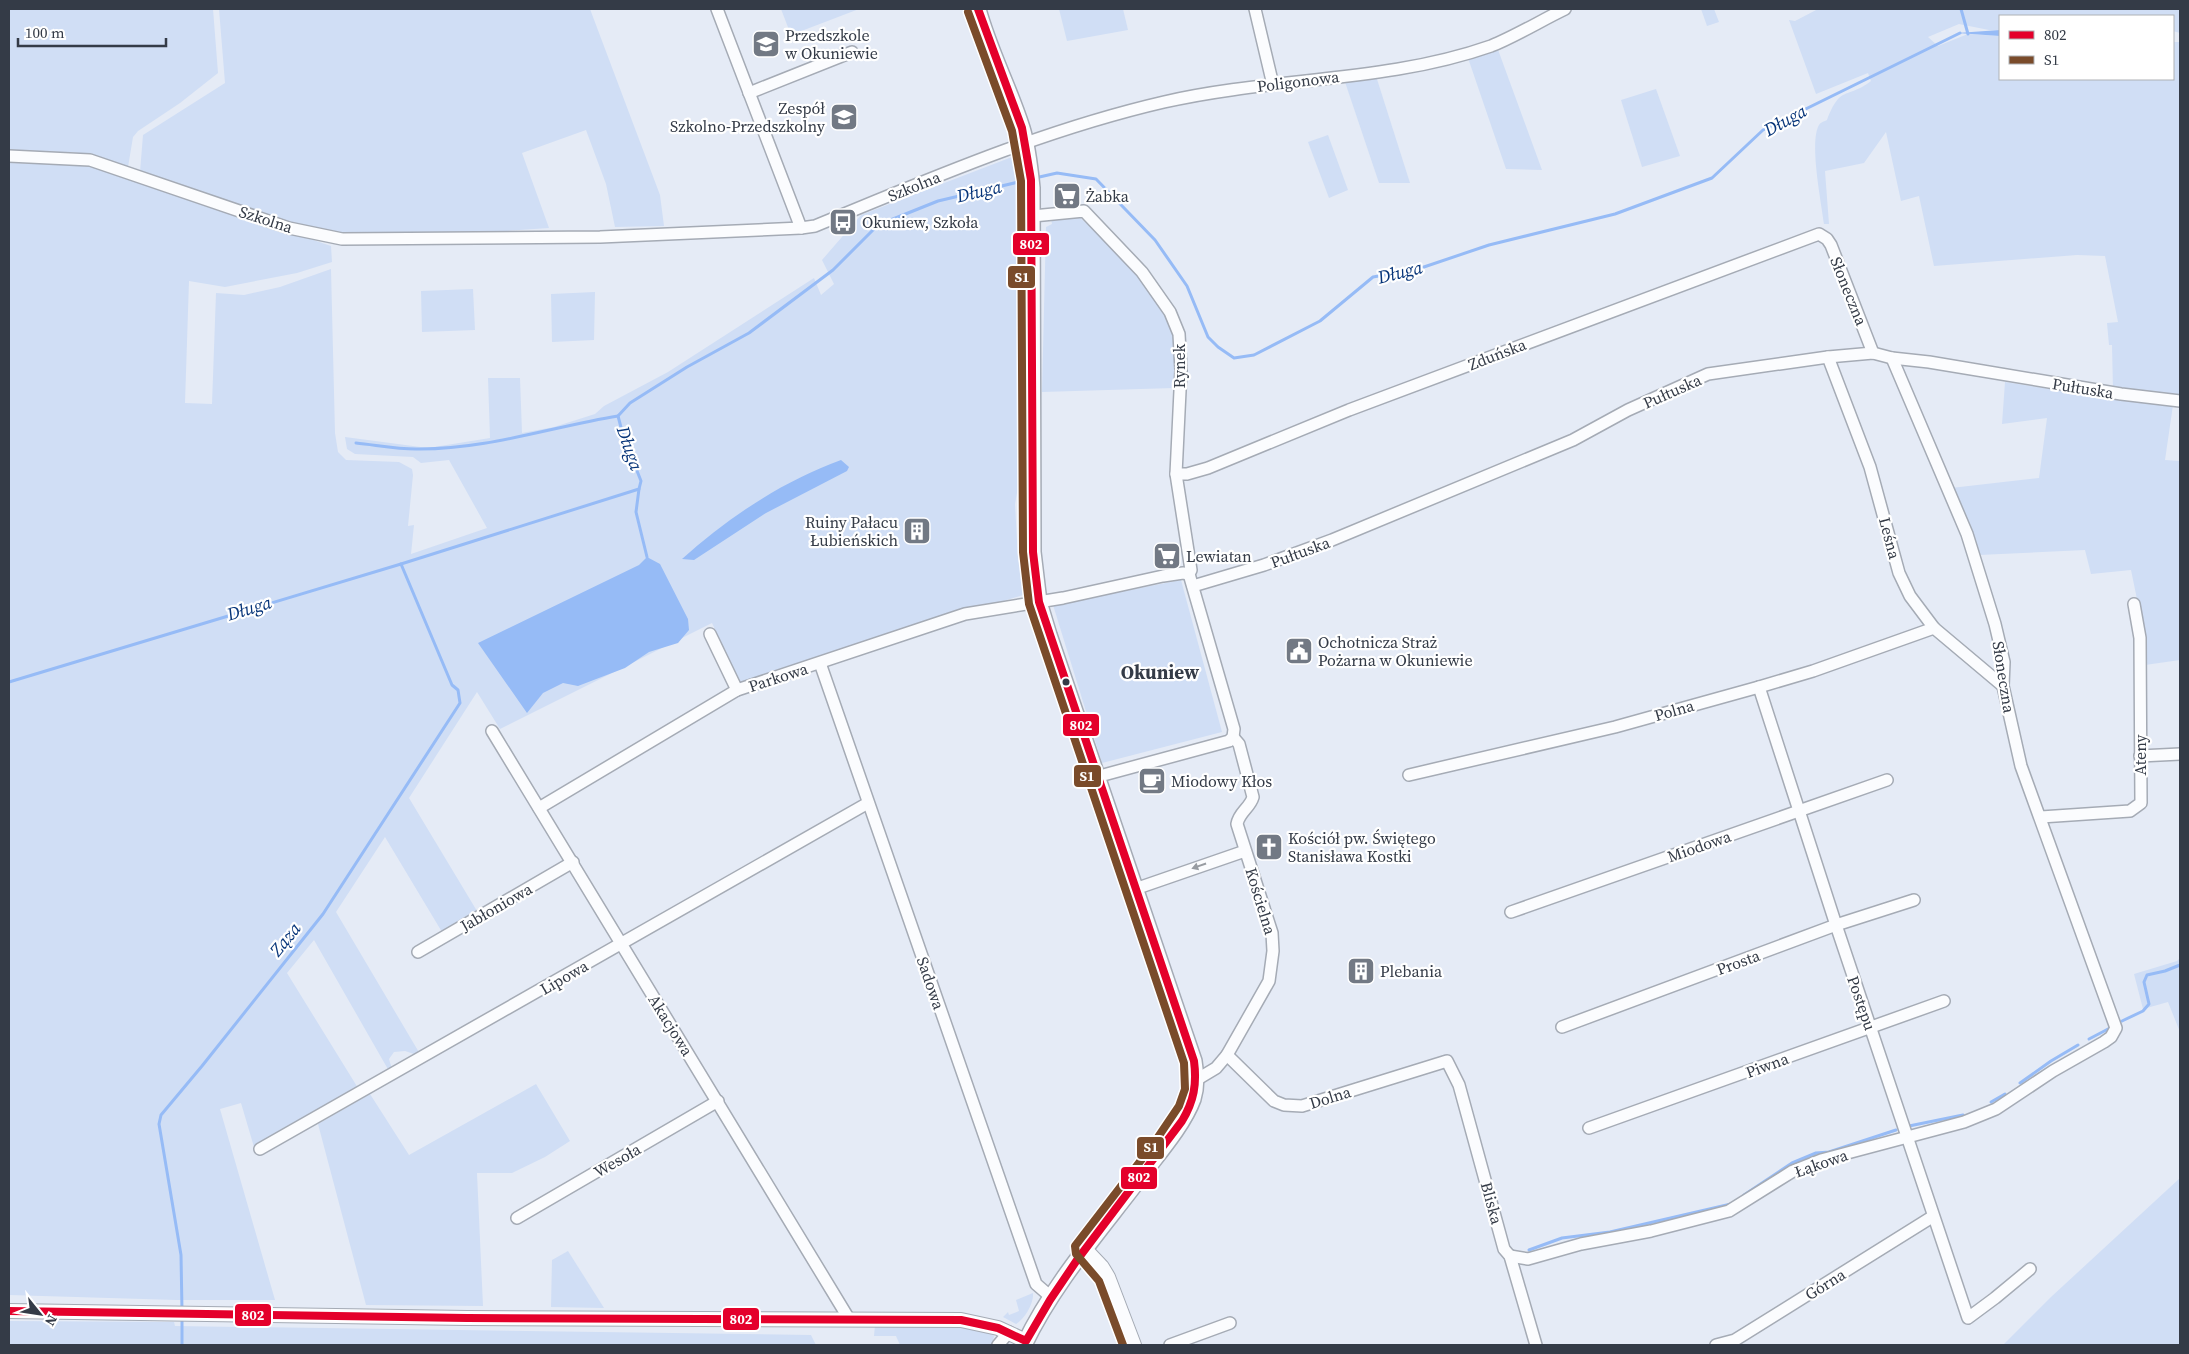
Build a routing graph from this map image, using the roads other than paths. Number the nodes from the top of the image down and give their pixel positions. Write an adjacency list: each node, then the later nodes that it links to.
1 (717, 9): 7 (street)
2 (978, 9): 8 (main road)
3 (1255, 9): 6 (street)
4 (1565, 9): 6 (street, Poligonowa)
5 (852, 52): 7 (street)
6 (1273, 85): 8 (street, Poligonowa)
7 (749, 93): 11 (street)
8 (1026, 142): 10 (main road); 11 (street, Szkolna)
9 (9, 156): 11 (street, Szkolna)
10 (1033, 216): 17 (street, Rynek); 20 (main road)
11 (801, 228)
12 (1819, 234): 13 (street, Słoneczna); 17 (street, Zduńska)
13 (1873, 352): 14 (street, Pułtuska); 15 (street, Pułtuska)
14 (1828, 357): 19 (street, Pułtuska); 22 (street, Leśna)
15 (1892, 358): 16 (street, Pułtuska); 25 (street, Słoneczna)
16 (2180, 401)
17 (1176, 474): 18 (street, Rynek)
18 (1189, 574): 19 (street, Rynek); 20 (street)
19 (1193, 586): 29 (street, Rynek)
20 (1039, 602): 24 (street, Parkowa); 33 (main road)
21 (2134, 604): 31 (street, Ateny)
22 (1934, 628): 25 (street, Leśna); 26 (street, Polna)
23 (710, 634): 27 (street)
24 (820, 663): 27 (street, Parkowa); 35 (street, Sadowa)
25 (2002, 686): 38 (street, Słoneczna)
26 (1759, 687): 32 (street, Polna); 37 (street, Postępu)
27 (737, 690): 36 (street, Parkowa)
28 (492, 732): 36 (street, Akacjowa)
29 (1233, 737): 33 (street); 39 (street, Kościelna)
30 (2180, 754): 31 (street)
31 (2140, 756): 38 (street, Ateny)
32 (1409, 775)
33 (1096, 777): 41 (main road)
34 (1887, 780): 37 (street, Miodowa)
35 (868, 803): 45 (street, Lipowa); 63 (street, Sadowa)
36 (539, 808): 40 (street, Akacjowa)
37 (1798, 812): 43 (street, Miodowa); 44 (street, Postępu)
38 (2041, 817): 50 (street, Słoneczna)
39 (1245, 851): 41 (street, one-way to 41); 51 (street, Kościelna)
40 (573, 862): 45 (street, Akacjowa); 46 (street, Jabłoniowa)
41 (1135, 889): 53 (main road)
42 (1914, 900): 44 (street, Prosta)
43 (1511, 912)
44 (1836, 926): 48 (street, Prosta); 49 (street, Postępu)
45 (621, 944): 54 (street, Akacjowa); 57 (street, Lipowa)
46 (418, 952)
47 (1944, 1001): 49 (street, Piwna)
48 (1562, 1027)
49 (1870, 1028): 55 (street, Piwna); 56 (street, Postępu)
50 (2116, 1028): 56 (street, Łąkowa)
51 (1226, 1055): 52 (street, Dolna); 53 (street, Kościelna)
52 (1448, 1061): 61 (street, Bliska)
53 (1196, 1080): 60 (main road)
54 (718, 1101): 59 (street, Wesoła); 65 (street, Akacjowa)
55 (1589, 1128)
56 (1907, 1137): 58 (street, Postępu); 61 (street, Łąkowa)
57 (260, 1149)
58 (1932, 1217): 62 (street, Postępu); 73 (street, Górna)
59 (517, 1218)
60 (1085, 1249): 63 (main road); 70 (street)
61 (1510, 1256): 72 (street, Bliska)
62 (2030, 1269)
63 (1051, 1297): 68 (main road)
64 (9, 1311): 65 (street)
65 (849, 1319): 67 (street)
66 (1230, 1323): 71 (street)
67 (1009, 1332): 68 (street); 69 (street)
68 (1026, 1343)
69 (998, 1345)
70 (1134, 1345)
71 (1170, 1345)
72 (1536, 1345)
73 (1716, 1345)

